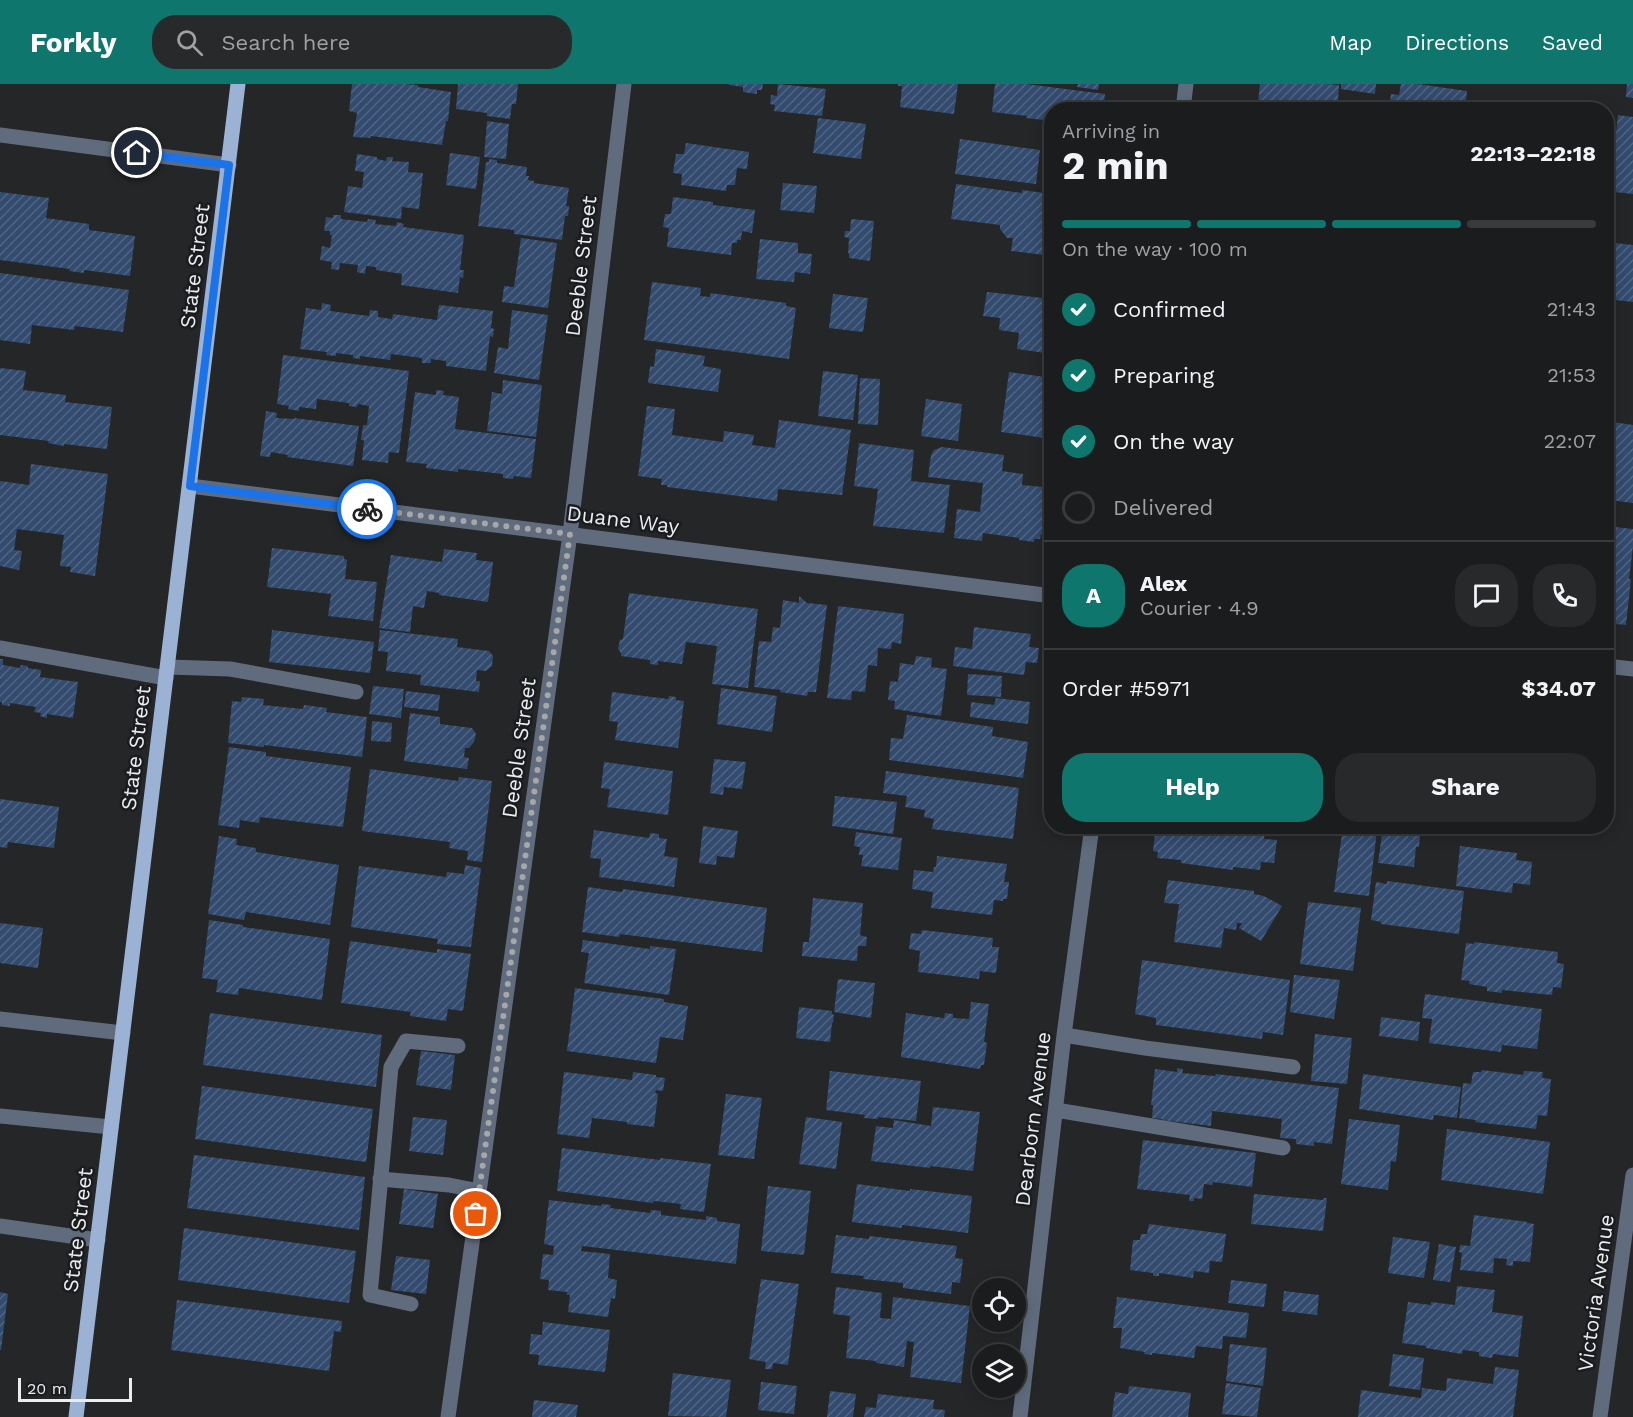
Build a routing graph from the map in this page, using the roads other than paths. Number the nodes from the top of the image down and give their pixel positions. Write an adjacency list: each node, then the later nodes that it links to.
1 (238, 84): 6 (main road, State Street)
2 (624, 84): 8 (street, Deeble Street)
3 (1186, 84): 4 (street)
4 (1184, 102)
5 (0, 135): 6 (street)
6 (229, 165): 7 (main road, State Street)
7 (190, 486): 8 (street, Duane Way); 13 (main road, State Street)
8 (570, 534): 9 (street, Duane Way); 27 (street, Deeble Street)
9 (1044, 595)
10 (0, 648): 13 (street)
11 (1614, 667): 12 (street)
12 (1633, 669)
13 (167, 672): 14 (street); 17 (main road, State Street)
14 (356, 692)
15 (1091, 834): 18 (street, Dearborn Avenue)
16 (0, 1020): 17 (street)
17 (123, 1033): 23 (main road, State Street)
18 (1064, 1035): 20 (street); 21 (street, Dearborn Avenue)
19 (458, 1046): 26 (street)
20 (1293, 1067)
21 (1056, 1110): 24 (street); 33 (street, Dearborn Avenue)
22 (0, 1116): 23 (street)
23 (111, 1127): 29 (main road, State Street)
24 (1283, 1148)
25 (1633, 1175): 34 (street, Victoria Avenue)
26 (380, 1179): 27 (street); 30 (street)
27 (479, 1191): 32 (street, Deeble Street)
28 (0, 1226): 29 (street)
29 (98, 1240): 31 (main road, State Street)
30 (411, 1304)
31 (76, 1417)
32 (448, 1417)
33 (1020, 1417)
34 (1600, 1417)

